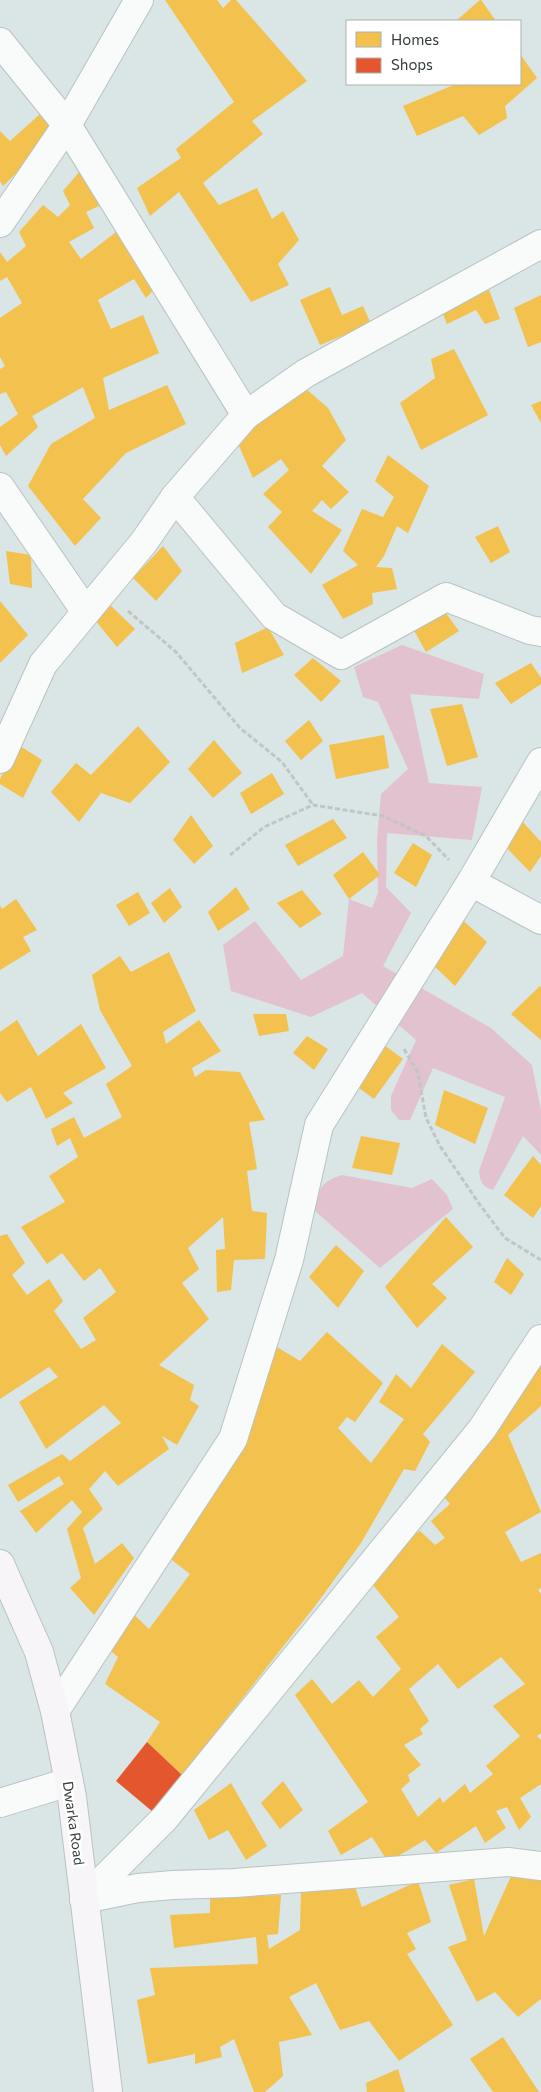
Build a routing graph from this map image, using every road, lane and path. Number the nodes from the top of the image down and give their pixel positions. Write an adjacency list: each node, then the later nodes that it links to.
1 (139, 0): 3 (street)
2 (0, 42): 3 (street)
3 (67, 125): 4 (street); 6 (street)
4 (0, 223)
5 (541, 244): 6 (street)
6 (246, 415): 8 (street)
7 (0, 487): 9 (street)
8 (175, 498): 9 (street); 10 (street)
9 (91, 606): 11 (street); 13 (path)
10 (541, 632)
11 (0, 759)
12 (541, 762): 15 (street)
13 (313, 804): 14 (path); 15 (path)
14 (230, 855)
15 (471, 882): 16 (street); 17 (street)
16 (541, 920)
17 (386, 1018): 18 (path); 21 (street)
18 (541, 1260)
19 (541, 1339): 25 (street)
20 (0, 1564): 21 (street, Dwarka Road)
21 (55, 1711): 22 (street, Dwarka Road)
22 (69, 1782): 23 (street); 25 (street, Dwarka Road)
23 (0, 1803)
24 (541, 1866): 25 (street)
25 (84, 1899): 26 (street, Dwarka Road)
26 (108, 2092)

